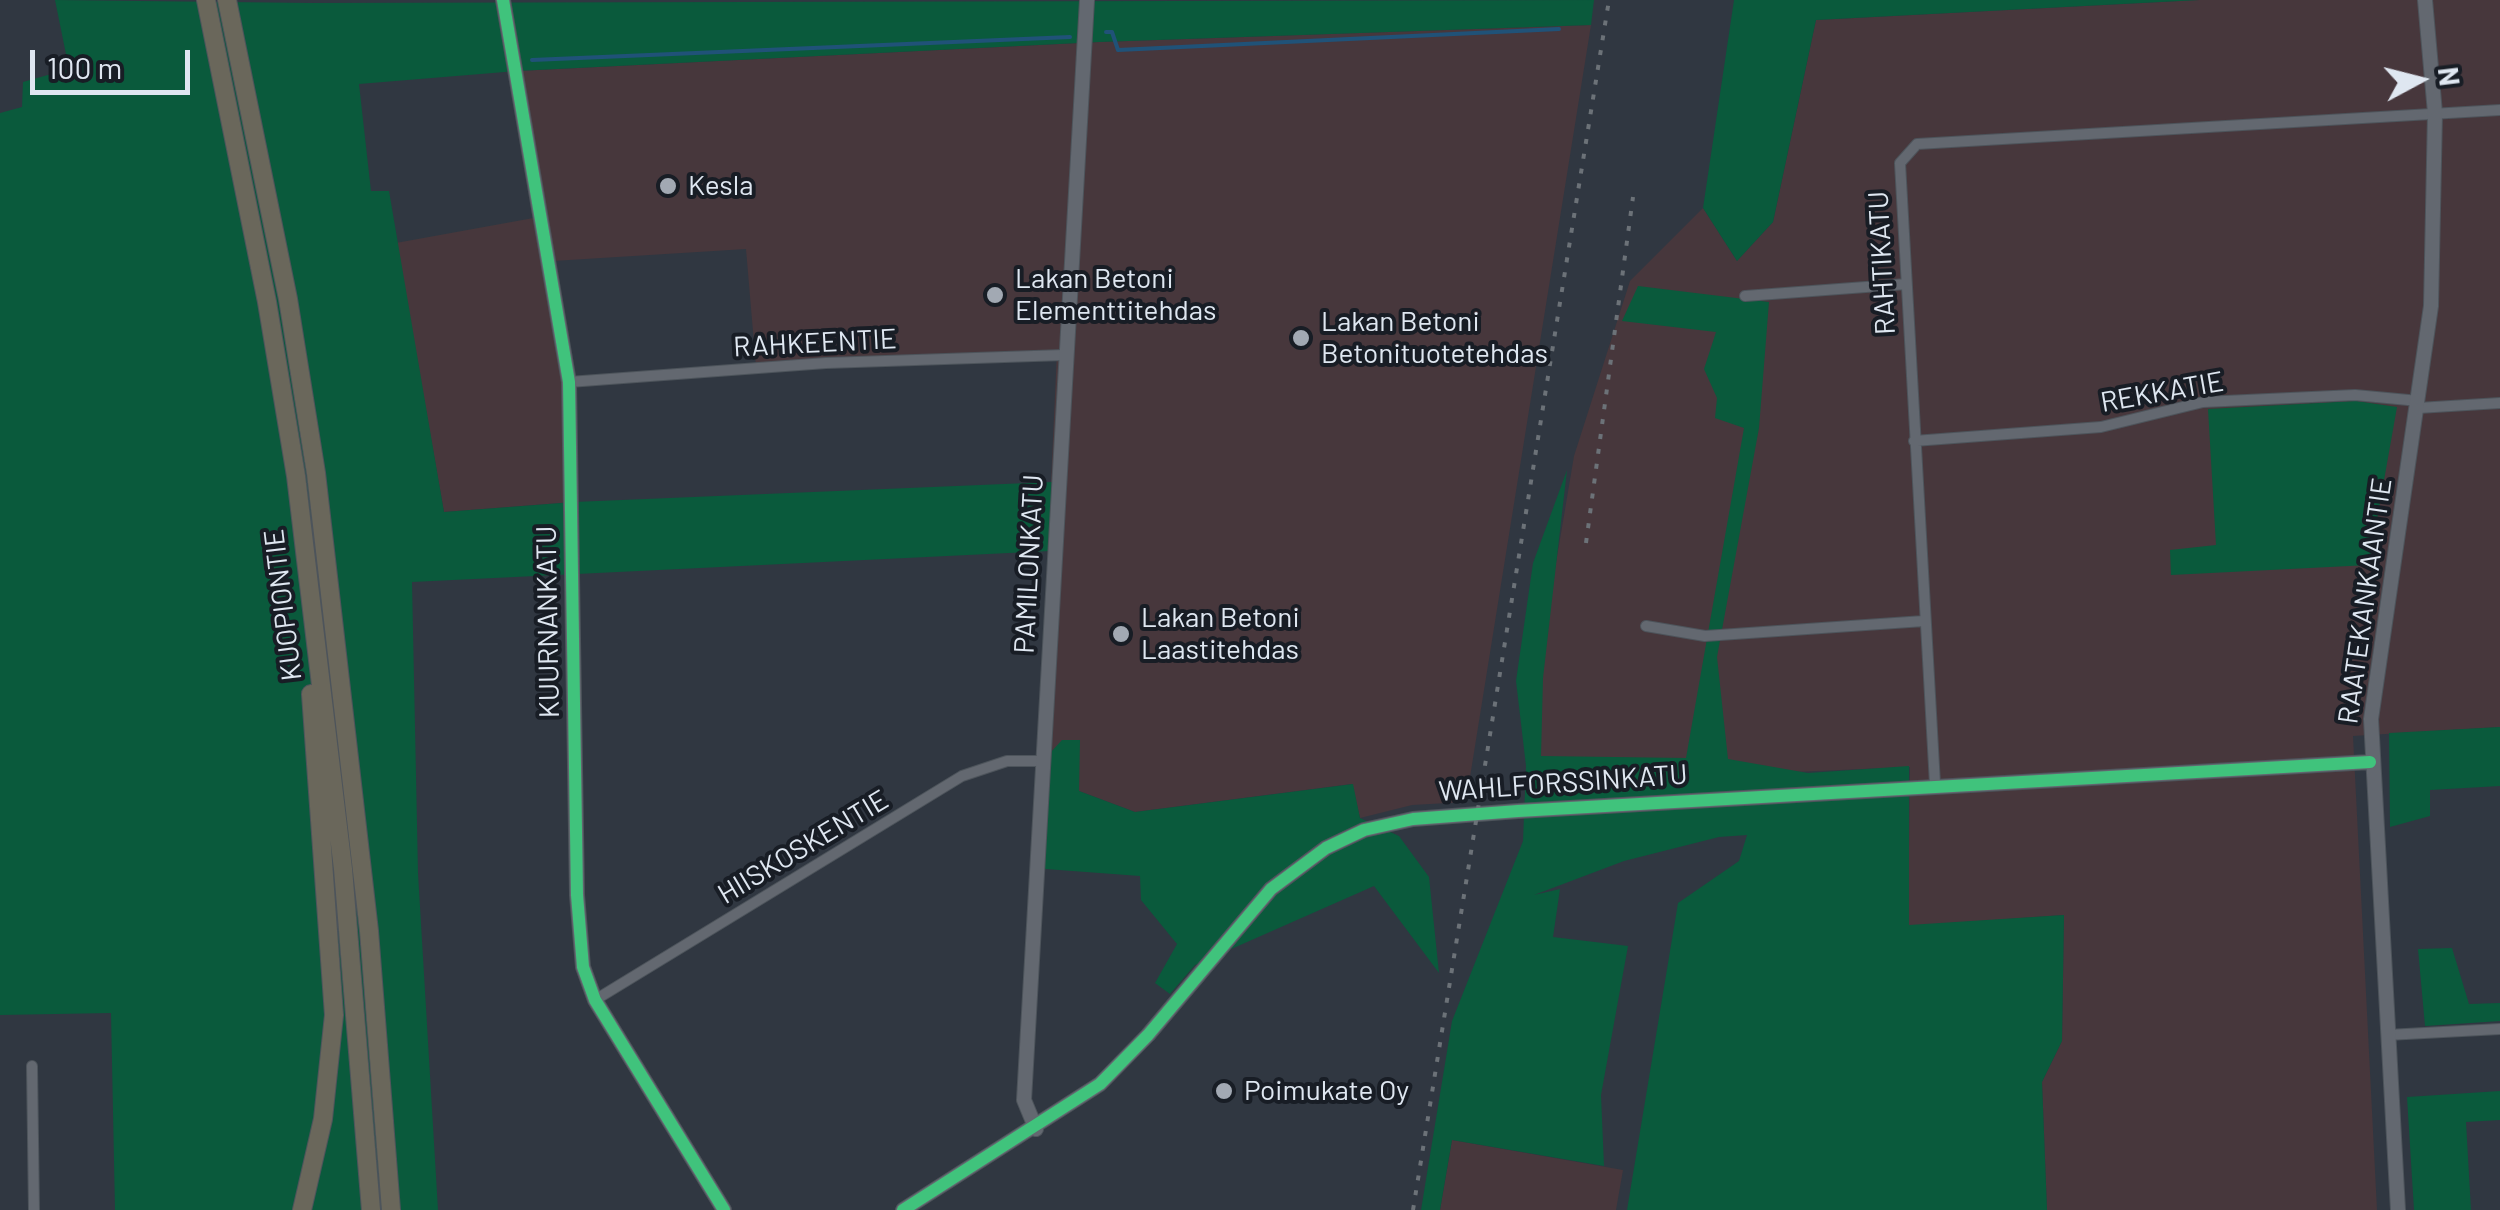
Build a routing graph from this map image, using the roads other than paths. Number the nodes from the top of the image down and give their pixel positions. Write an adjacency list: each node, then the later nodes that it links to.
1 (206, 0): 17 (highway, KUOPIONTIE)
2 (227, 0): 29 (highway, KUOPIONTIE)
3 (503, 0): 11 (street, KUURNANKATU)
4 (1087, 0): 10 (street, PAMILONKATU)
5 (2425, 0): 7 (street, RAATEKANKAANTIE)
6 (2500, 110): 7 (street, RAHTIKATU)
7 (2435, 113): 8 (street, RAHTIKATU); 12 (street, RAATEKANKAANTIE)
8 (1906, 284): 9 (street); 14 (street, RAHTIKATU)
9 (1745, 296)
10 (1064, 355): 11 (street, RAHKEENTIE); 18 (street, PAMILONKATU)
11 (569, 382): 21 (street, KUURNANKATU)
12 (2419, 404): 13 (street, REKKATIE); 14 (street, REKKATIE); 19 (street, RAATEKANKAANTIE)
13 (2500, 404)
14 (1914, 441): 15 (street, RAHTIKATU)
15 (1924, 622): 16 (street); 20 (street, RAHTIKATU)
16 (1646, 626)
17 (315, 638): 27 (highway); 28 (highway, KUOPIONTIE)
18 (1044, 761): 21 (street, HIISKOSKENTIE); 25 (street, PAMILONKATU)
19 (2370, 762): 20 (street, WAHLFORSSINKATU); 23 (street, RAATEKANKAANTIE)
20 (1935, 784): 25 (street, WAHLFORSSINKATU)
21 (595, 1000): 30 (street, KUURNANKATU)
22 (2500, 1029): 23 (street)
23 (2386, 1035): 32 (street, RAATEKANKAANTIE)
24 (32, 1066): 26 (street)
25 (1036, 1129): 31 (street, WAHLFORSSINKATU)
26 (34, 1210)
27 (302, 1210)
28 (370, 1210)
29 (394, 1210)
30 (724, 1210)
31 (902, 1210)
32 (2398, 1210)

